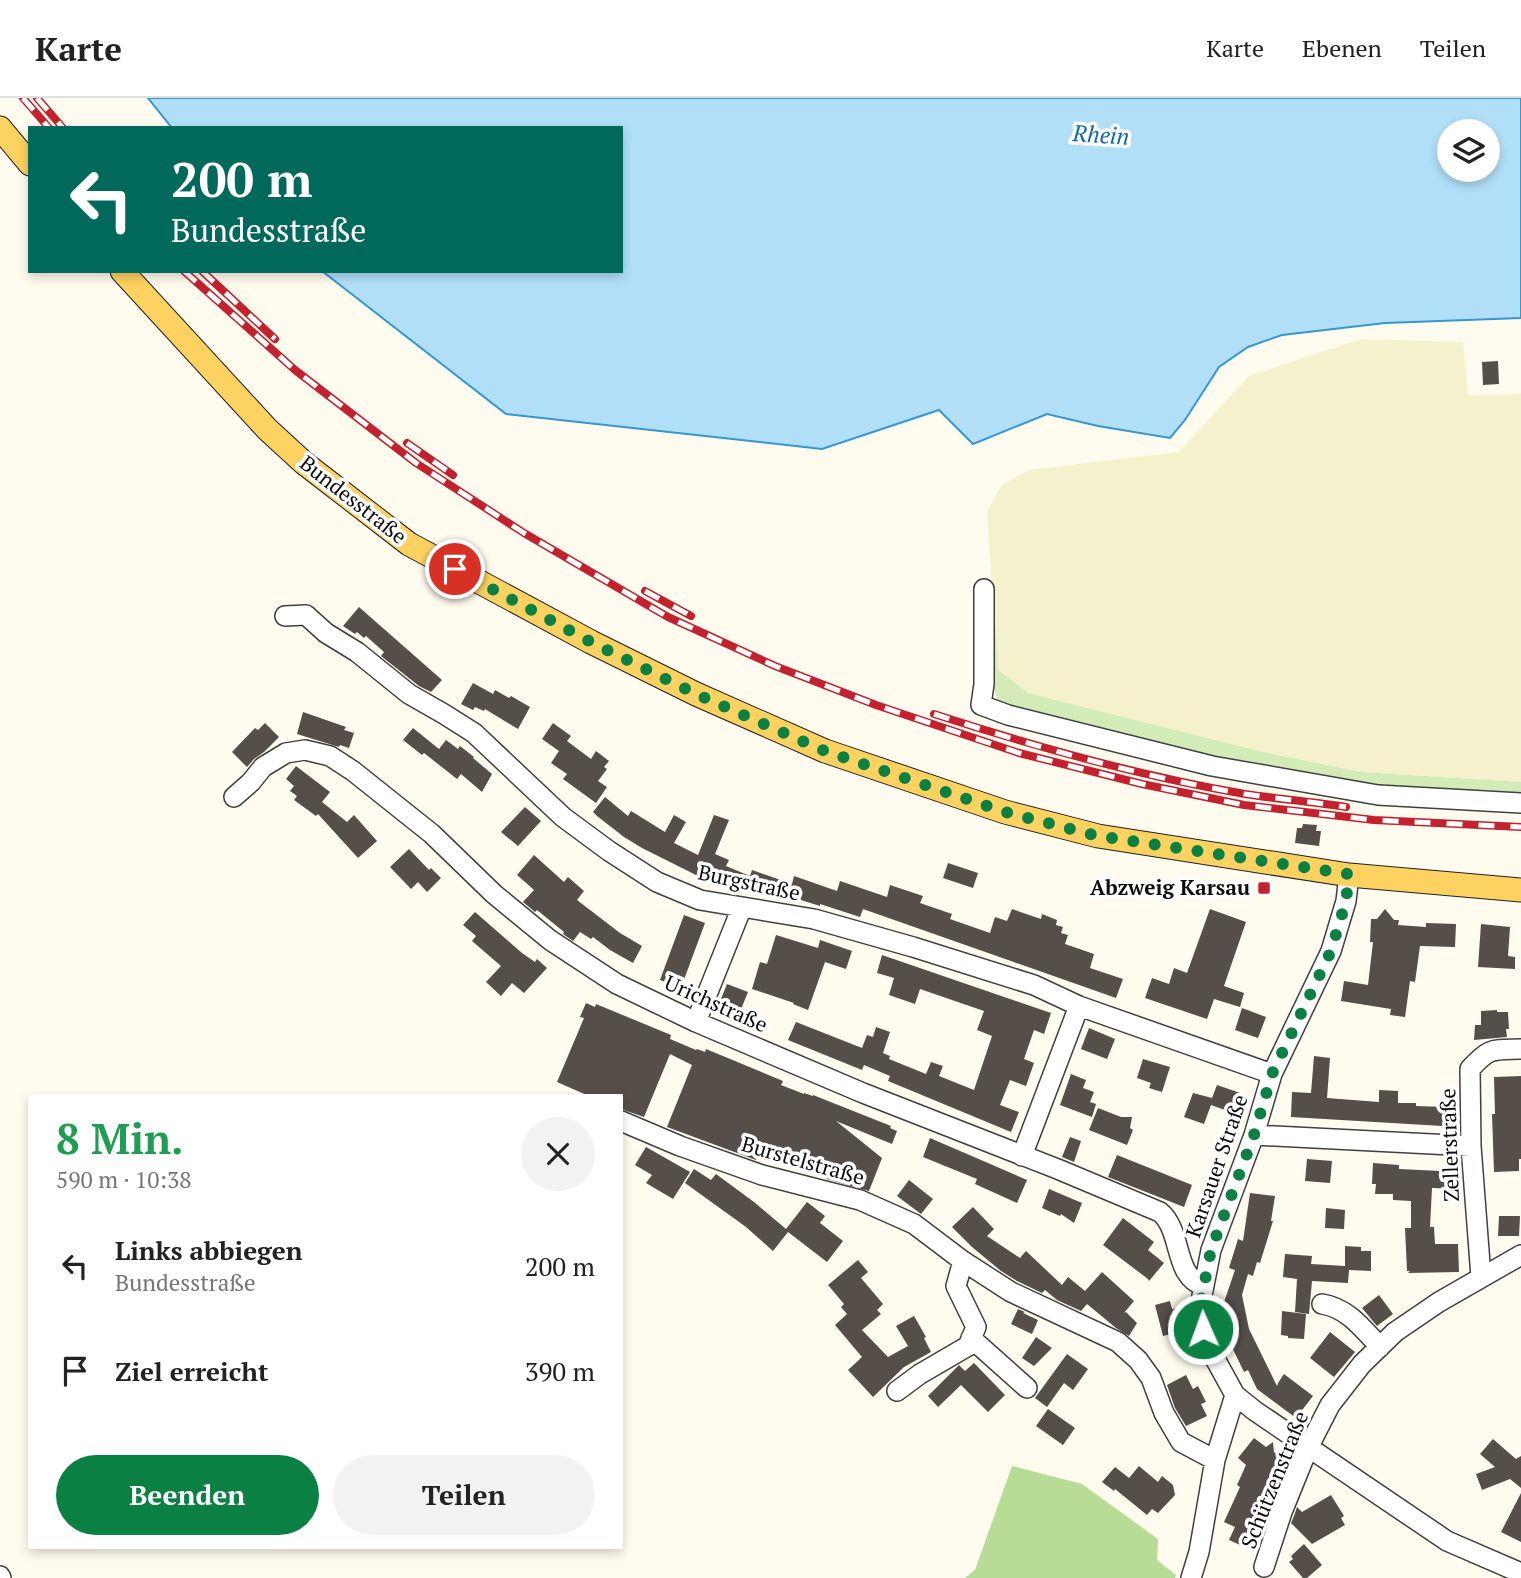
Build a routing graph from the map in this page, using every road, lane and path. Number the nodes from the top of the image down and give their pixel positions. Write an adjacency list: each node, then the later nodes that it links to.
1 (0, 128): 2 (main road)
2 (28, 162)
3 (124, 273): 8 (main road, Bundesstraße)
4 (984, 589): 7 (street)
5 (285, 615): 10 (street, Burgstraße)
6 (234, 797): 12 (street, Urichstraße)
7 (1521, 803)
8 (1349, 874): 9 (main road, Bundesstraße); 14 (street, Karsauer Straße)
9 (1521, 890)
10 (742, 906): 11 (street, Burgstraße); 12 (street)
11 (1079, 1006): 14 (street, Burgstraße); 18 (street)
12 (696, 1022): 18 (street, Urichstraße)
13 (1521, 1049): 17 (street, Zellerstraße)
14 (1272, 1074): 16 (street, Karsauer Straße)
15 (623, 1122): 20 (street, Burstelstraße)
16 (1254, 1135): 17 (street); 22 (street, Karsauer Straße)
17 (1471, 1146): 21 (street, Zellerstraße)
18 (1022, 1156): 22 (street, Urichstraße)
19 (1521, 1255): 21 (street, Schützenstraße)
20 (963, 1261): 24 (street); 30 (street, Burstelstraße)
21 (1481, 1277): 25 (street, Schützenstraße)
22 (1204, 1286): 28 (street, Karsauer Straße)
23 (1322, 1304): 25 (street)
24 (971, 1338): 26 (street); 27 (street)
25 (1380, 1347): 29 (street, Schützenstraße)
26 (1027, 1388)
27 (897, 1391)
28 (1235, 1395): 29 (street, Karsauer Straße); 30 (street)
29 (1308, 1448): 31 (street, Schützenstraße); 32 (street, Karsauer Straße)
30 (1215, 1460): 33 (street)
31 (1264, 1567)
32 (1521, 1573)
33 (1191, 1578)

